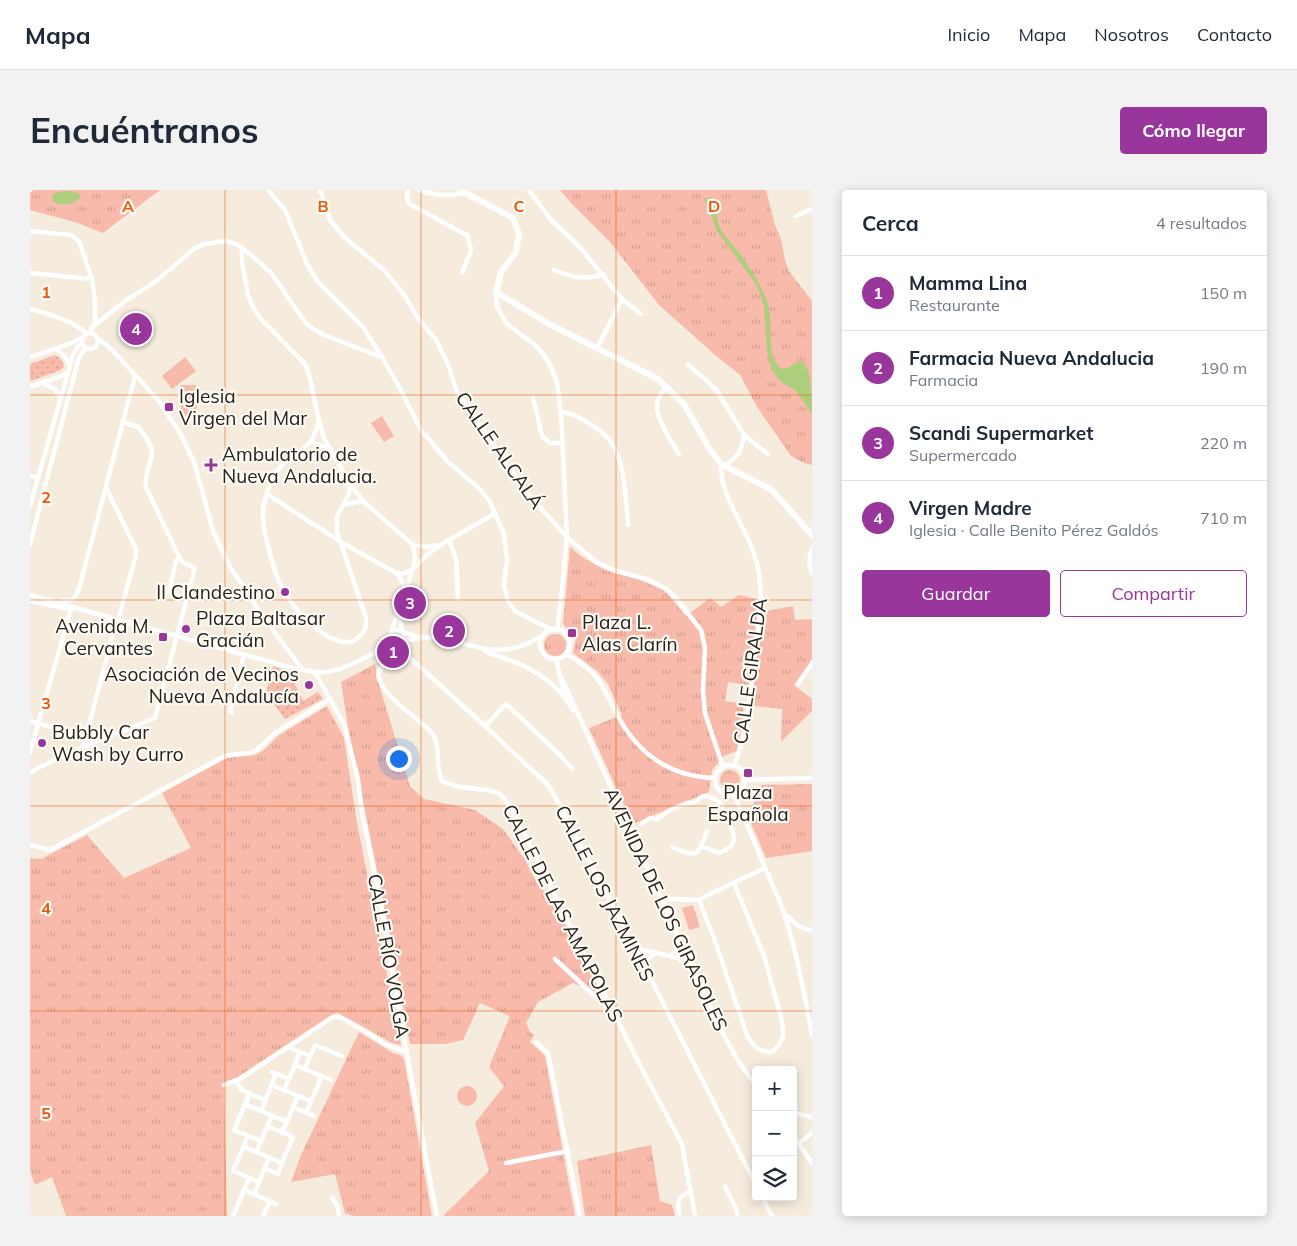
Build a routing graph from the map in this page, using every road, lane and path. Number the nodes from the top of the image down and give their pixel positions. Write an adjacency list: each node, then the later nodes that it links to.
1 (268, 190): 29 (street)
2 (320, 190): 60 (street, CALLE ALCALÁ)
3 (408, 190): 13 (street)
4 (419, 190): 6 (street)
5 (529, 190): 14 (street)
6 (463, 192): 16 (street)
7 (812, 209): 8 (street)
8 (796, 216)
9 (30, 231): 15 (street)
10 (242, 248): 20 (street); 29 (street); 40 (street)
11 (554, 270): 14 (street)
12 (30, 272): 15 (street)
13 (462, 273)
14 (604, 275): 17 (street)
15 (92, 279): 20 (street)
16 (496, 292): 26 (street); 39 (street)
17 (622, 299): 19 (street); 26 (street)
18 (30, 310): 21 (street)
19 (641, 314)
20 (95, 325): 21 (street)
21 (88, 333): 22 (street); 23 (street)
22 (97, 338): 24 (street); 25 (street)
23 (83, 343): 24 (street); 27 (street); 30 (street); 63 (street)
24 (96, 346): 25 (street)
25 (108, 346): 33 (street)
26 (597, 348): 35 (street)
27 (55, 349): 28 (street); 30 (street)
28 (30, 357)
29 (382, 357): 57 (street)
30 (70, 365): 32 (street)
31 (688, 365): 42 (street)
32 (68, 371): 34 (street); 38 (street)
33 (136, 376): 41 (street); 99 (street)
34 (43, 382): 36 (street); 38 (street)
35 (666, 386): 46 (street); 48 (street)
36 (30, 387)
37 (533, 398): 44 (street)
38 (61, 399): 50 (street)
39 (561, 412): 44 (street); 58 (street)
40 (319, 421): 43 (street); 45 (street)
41 (123, 422): 52 (street); 67 (street)
42 (744, 435): 47 (street); 48 (street)
43 (310, 442): 45 (street); 53 (street)
44 (562, 444): 60 (street)
45 (329, 448): 51 (street)
46 (679, 454)
47 (768, 454)
48 (724, 465): 59 (street); 113 (street, CALLE GIRALDA)
49 (30, 476): 50 (street)
50 (38, 478): 56 (street)
51 (350, 484): 54 (street); 55 (street)
52 (106, 488): 73 (street); 81 (street)
53 (267, 494): 62 (street); 62 (street)
54 (364, 502): 55 (street); 65 (street)
55 (343, 505): 62 (street)
56 (30, 506)
57 (496, 513): 61 (street); 82 (street)
58 (628, 525)
59 (812, 535)
60 (566, 537): 83 (street); 114 (street, CALLE ALCALÁ)
61 (449, 540): 64 (street); 75 (street)
62 (341, 542): 70 (street)
63 (30, 544)
64 (442, 544): 65 (street); 68 (street)
65 (413, 546): 68 (street)
66 (812, 548): 69 (street)
67 (180, 560): 74 (street); 74 (street)
68 (414, 569): 70 (street); 71 (street)
69 (812, 573)
70 (398, 574): 71 (street)
71 (406, 590): 79 (street)
72 (30, 594): 73 (street)
73 (41, 598): 78 (street)
74 (187, 599): 86 (street)
75 (458, 599)
76 (30, 601): 77 (street)
77 (71, 609): 78 (street); 107 (street)
78 (78, 609): 80 (street)
79 (399, 609): 84 (street); 85 (street)
80 (108, 617): 81 (street); 110 (street)
81 (118, 620): 86 (street)
82 (542, 625): 83 (street); 87 (street)
83 (555, 630): 87 (street); 94 (street)
84 (402, 632): 85 (street); 88 (street); 89 (street)
85 (390, 635): 89 (street); 93 (street)
86 (177, 636): 95 (street); 111 (street)
87 (543, 636): 90 (street); 91 (street)
88 (423, 638): 89 (street); 92 (street)
89 (399, 643): 93 (street); 96 (street, CALLE LOS JAZMINES)
90 (526, 645): 91 (street); 92 (street)
91 (541, 647): 97 (street)
92 (484, 649): 103 (street, AVENIDA DE LOS GIRASOLES)
93 (374, 652): 100 (street)
94 (566, 654): 97 (street); 117 (street)
95 (244, 655): 99 (street); 105 (street)
96 (409, 658): 108 (street, CALLE LOS JAZMINES); 145 (street, CALLE DE LAS AMAPOLAS)
97 (556, 659): 101 (street, AVENIDA DE LOS GIRASOLES)
98 (812, 664): 102 (street)
99 (303, 670): 100 (street)
100 (315, 672): 104 (street, CALLE RÍO VOLGA)
101 (562, 679): 103 (street, AVENIDA DE LOS GIRASOLES); 109 (street, AVENIDA DE LOS GIRASOLES)
102 (798, 684)
103 (565, 698): 109 (street, AVENIDA DE LOS GIRASOLES)
104 (330, 699): 125 (street); 149 (street, CALLE RÍO VOLGA)
105 (232, 714)
106 (30, 721): 107 (street)
107 (39, 724): 110 (street); 112 (street)
108 (485, 726): 115 (street); 137 (street, CALLE LOS JAZMINES)
109 (583, 728): 130 (street, AVENIDA DE LOS GIRASOLES)
110 (85, 737): 111 (street)
111 (82, 748): 116 (street)
112 (30, 752)
113 (734, 766): 114 (street); 119 (street)
114 (723, 767): 117 (street)
115 (572, 768)
116 (30, 773)
117 (715, 778): 120 (street)
118 (812, 778): 119 (street)
119 (744, 780): 120 (street)
120 (734, 794): 121 (street)
121 (742, 812): 122 (street); 128 (street)
122 (728, 819): 123 (street); 126 (street)
123 (641, 824)
124 (707, 831): 126 (street)
125 (30, 845)
126 (701, 846): 127 (street)
127 (672, 847)
128 (765, 868): 129 (street); 132 (street)
129 (734, 883): 131 (street); 131 (street)
130 (662, 900): 131 (street); 136 (street, AVENIDA DE LOS GIRASOLES)
131 (700, 900)
132 (784, 912): 133 (street); 135 (street)
133 (798, 926): 134 (street); 135 (street)
134 (812, 931)
135 (792, 937): 146 (street)
136 (680, 940): 138 (street, AVENIDA DE LOS GIRASOLES); 140 (street)
137 (635, 948): 139 (street); 143 (street, CALLE LOS JAZMINES)
138 (686, 952): 140 (street); 141 (street); 144 (street, AVENIDA DE LOS GIRASOLES)
139 (656, 953): 140 (street); 143 (street)
140 (672, 954): 141 (street)
141 (679, 958): 144 (street)
142 (555, 959): 145 (street)
143 (644, 967): 191 (street, CALLE LOS JAZMINES)
144 (694, 969): 159 (street, AVENIDA DE LOS GIRASOLES)
145 (616, 1016): 196 (street, CALLE DE LAS AMAPOLAS)
146 (812, 1035)
147 (536, 1042): 184 (street)
148 (288, 1047): 149 (street); 150 (street); 156 (street)
149 (406, 1049): 205 (street, CALLE RÍO VOLGA)
150 (300, 1052): 151 (street); 153 (street)
151 (310, 1056): 152 (street); 154 (street)
152 (342, 1056)
153 (295, 1065): 154 (street); 157 (street)
154 (305, 1069): 155 (street)
155 (322, 1076): 158 (street); 166 (street)
156 (235, 1080): 160 (street); 163 (street)
157 (289, 1080): 161 (street); 162 (street)
158 (331, 1080)
159 (752, 1081)
160 (224, 1085)
161 (272, 1085): 162 (street); 165 (street)
162 (284, 1090): 164 (street)
163 (250, 1093): 165 (street); 167 (street)
164 (298, 1096): 166 (street); 168 (street)
165 (266, 1100): 169 (street)
166 (311, 1102): 170 (street)
167 (245, 1104): 169 (street); 179 (street)
168 (293, 1107): 170 (street); 175 (street)
169 (261, 1111): 172 (street)
170 (306, 1113): 173 (street)
171 (797, 1114): 174 (street)
172 (272, 1116): 175 (street); 176 (street)
173 (314, 1116)
174 (812, 1116)
175 (287, 1122): 177 (street)
176 (267, 1126): 177 (street); 180 (street)
177 (282, 1133): 187 (street)
178 (812, 1133): 182 (street)
179 (248, 1136): 180 (street); 183 (street)
180 (261, 1141): 185 (street)
181 (797, 1141): 182 (street)
182 (799, 1143): 189 (street)
183 (244, 1147): 185 (street); 192 (street)
184 (568, 1151): 188 (street); 206 (street)
185 (256, 1152): 186 (street)
186 (269, 1158): 187 (street); 190 (street)
187 (282, 1163): 190 (street)
188 (506, 1163)
189 (812, 1163)
190 (265, 1168): 193 (street)
191 (752, 1177)
192 (249, 1178): 193 (street); 195 (street)
193 (259, 1182): 197 (street)
194 (725, 1186): 209 (street)
195 (244, 1190): 197 (street); 202 (street)
196 (691, 1191): 207 (street); 208 (street, CALLE DE LAS AMAPOLAS)
197 (254, 1194): 199 (street)
198 (332, 1198): 204 (street)
199 (270, 1201): 201 (street); 203 (street)
200 (764, 1201): 210 (street)
201 (276, 1204)
202 (234, 1216)
203 (263, 1216)
204 (339, 1216)
205 (437, 1216)
206 (580, 1216)
207 (679, 1216)
208 (695, 1216)
209 (737, 1216)
210 (772, 1216)

